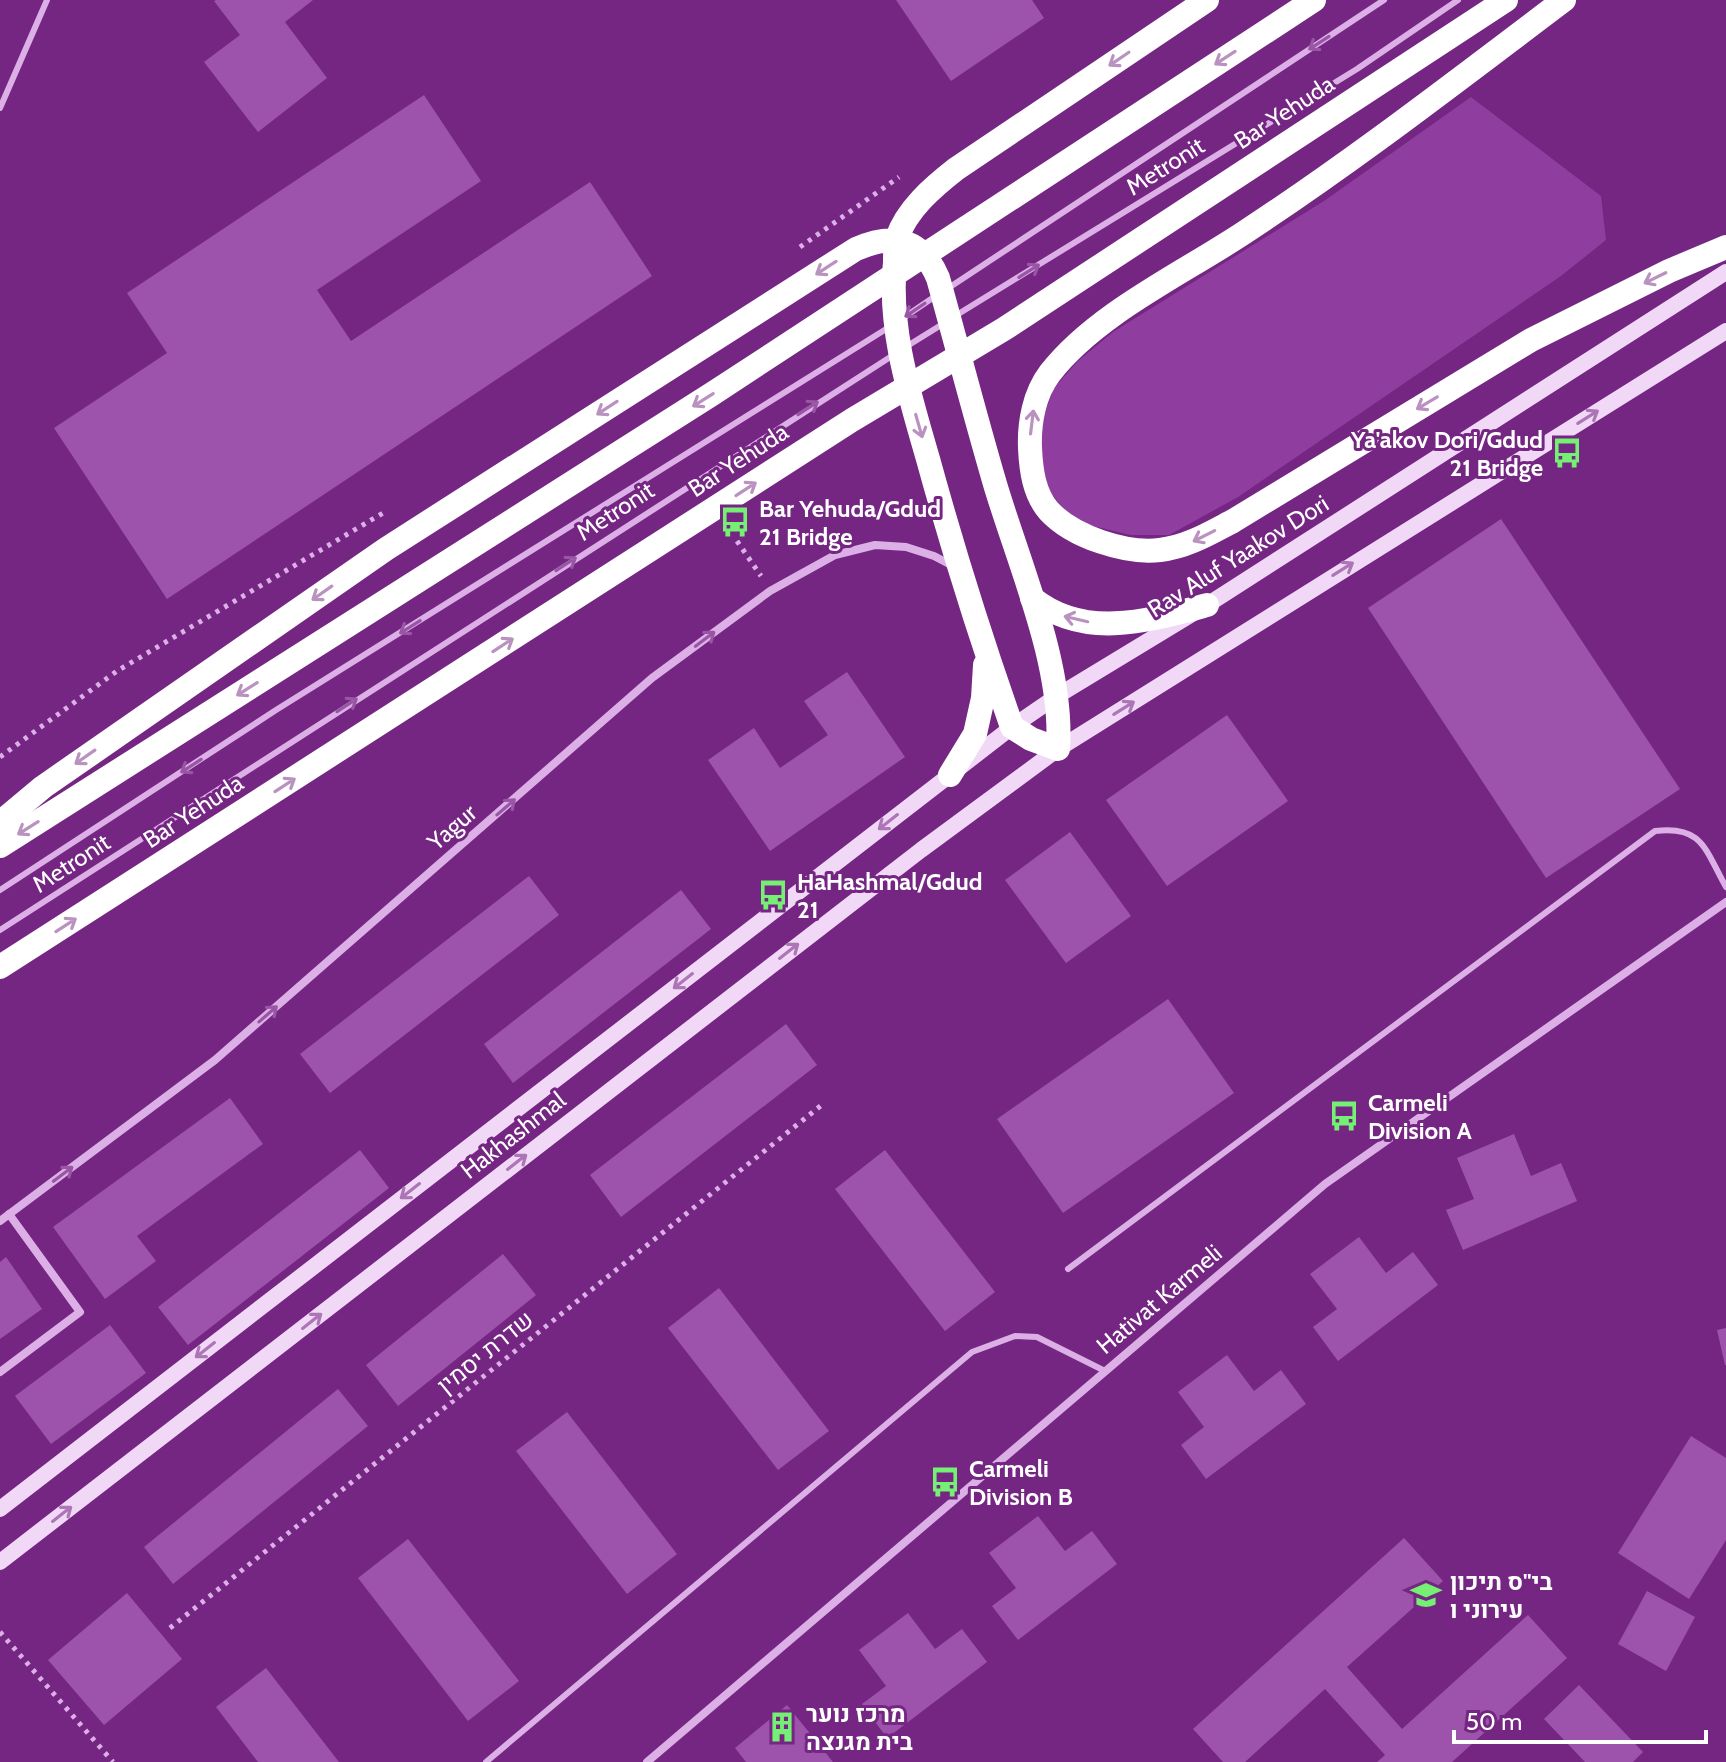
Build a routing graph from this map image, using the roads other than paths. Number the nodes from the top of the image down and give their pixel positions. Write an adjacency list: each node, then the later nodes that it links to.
1 (47, 0): 8 (lane)
2 (1207, 0): 9 (highway, one-way to 9)
3 (1314, 0): 22 (highway, one-way to 22)
4 (1384, 0): 24 (lane, Metronit, one-way to 24)
5 (1458, 0): 26 (lane, Metronit, one-way to 5)
6 (1506, 0): 27 (highway, Bar Yehuda, one-way to 6)
7 (1564, 0): 10 (highway, one-way to 7)
8 (0, 108)
9 (897, 239): 13 (highway, one-way to 13); 14 (highway); 21 (highway, one-way to 21)
10 (1726, 247)
11 (1726, 272): 15 (street, Rav Aluf Yaakov Dori)
12 (1726, 331): 19 (street, one-way to 12)
13 (959, 570): 16 (highway); 28 (street, Yagur, one-way to 13)
14 (1032, 598): 15 (highway, one-way to 14); 17 (highway)
15 (1207, 605): 17 (street, Rav Aluf Yaakov Dori)
16 (985, 650): 18 (highway); 20 (highway)
17 (1057, 696): 18 (street, Hakhashmal); 19 (highway)
18 (1012, 727): 19 (highway); 20 (street, Hakhashmal)
19 (1058, 749): 34 (street, Hakhashmal, one-way to 19)
20 (950, 775): 33 (street, Hakhashmal, one-way to 33)
21 (0, 823)
22 (0, 846)
23 (1726, 887): 30 (lane)
24 (0, 890)
25 (1726, 902): 31 (street, Hativat Karmeli)
26 (0, 930)
27 (0, 967)
28 (9, 1214): 29 (street, Yagur); 32 (street)
29 (0, 1221)
30 (1068, 1269)
31 (1105, 1371): 35 (lane); 36 (street, Hativat Karmeli)
32 (0, 1372)
33 (0, 1509)
34 (0, 1562)
35 (486, 1762)
36 (647, 1762)

